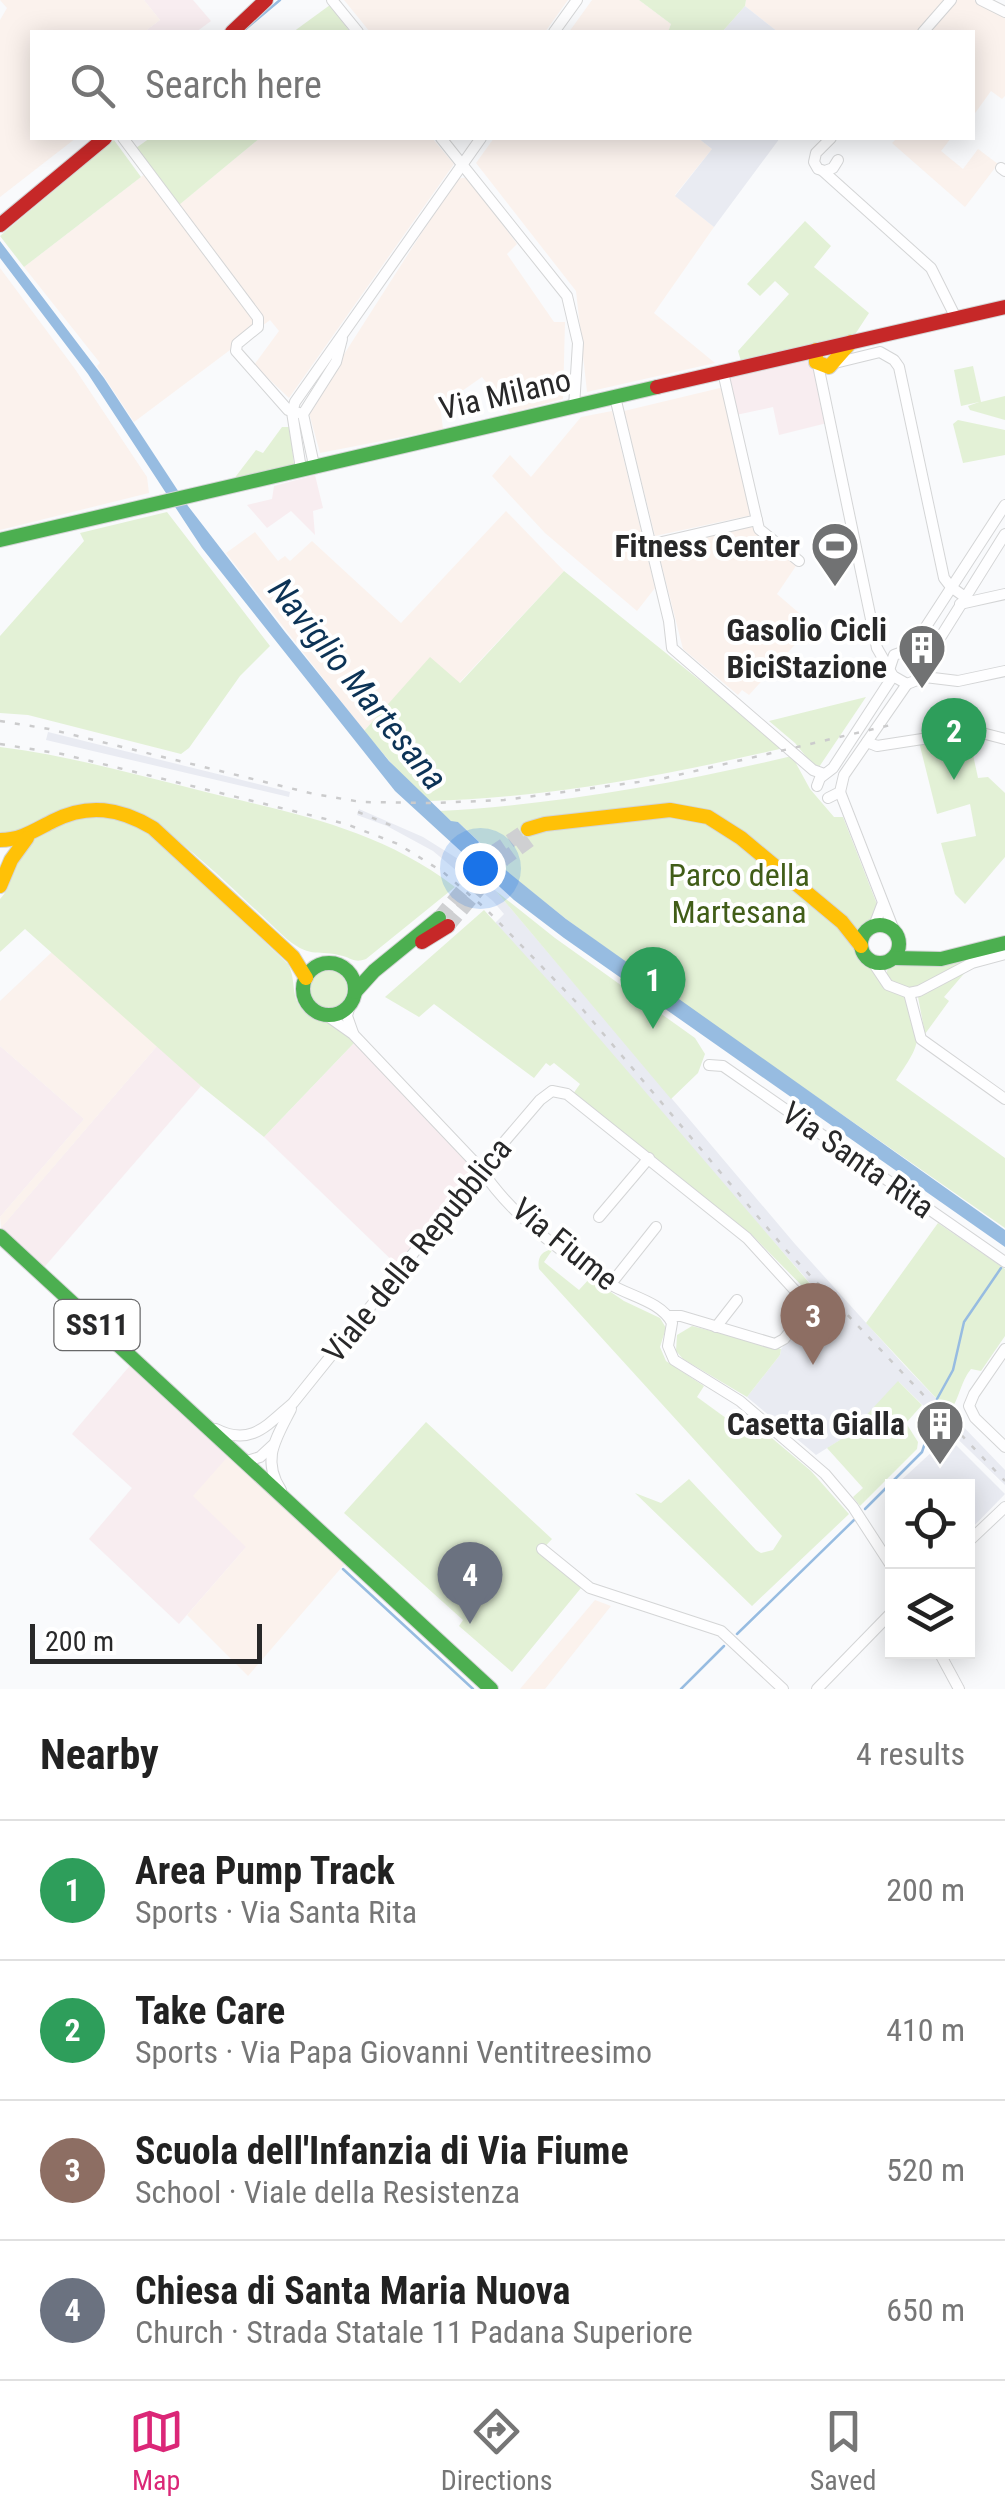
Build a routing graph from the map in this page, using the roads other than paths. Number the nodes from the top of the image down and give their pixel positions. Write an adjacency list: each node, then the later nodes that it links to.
1 (266, 0): 8 (main road)
2 (276, 0): 8 (main road)
3 (332, 0): 9 (street)
4 (577, 0): 10 (street)
5 (951, 0): 11 (street)
6 (980, 0): 7 (street)
7 (1005, 12)
8 (238, 27)
9 (356, 30)
10 (555, 30)
11 (925, 30)
12 (103, 140): 21 (main road)
13 (124, 140): 28 (street)
14 (443, 140): 18 (street)
15 (480, 140): 18 (street)
16 (828, 140): 17 (street); 19 (street)
17 (838, 160): 19 (street); 20 (street)
18 (462, 164): 27 (street); 28 (street)
19 (823, 171): 20 (street)
20 (844, 188): 23 (street)
21 (1, 223)
22 (1005, 307): 23 (main road, Via Milano)
23 (956, 318): 24 (main road, Via Milano)
24 (823, 360): 25 (main road, Via Milano); 38 (street); 41 (street)
25 (724, 372): 26 (main road, Via Milano); 31 (street)
26 (615, 397): 27 (main road, Via Milano); 34 (street)
27 (574, 407): 29 (main road, Via Milano)
28 (297, 413): 29 (street)
29 (307, 467): 33 (main road, Via Milano)
30 (1005, 504): 36 (street)
31 (756, 520): 34 (street); 35 (street)
32 (1005, 534): 37 (street)
33 (0, 540)
34 (650, 545): 50 (street)
35 (798, 561)
36 (966, 565): 37 (street); 38 (street)
37 (979, 574): 40 (street)
38 (951, 588): 40 (street); 42 (street)
39 (1005, 594): 40 (street)
40 (962, 600): 44 (street)
41 (876, 639): 43 (street); 45 (street)
42 (910, 649): 43 (street); 44 (street)
43 (896, 653): 45 (street)
44 (924, 669): 46 (street); 47 (street)
45 (892, 672): 47 (street); 51 (street)
46 (1005, 672)
47 (906, 684): 49 (street)
48 (1005, 739): 49 (street)
49 (867, 742): 53 (street)
50 (797, 755): 51 (street); 52 (street)
51 (826, 774): 52 (street); 53 (street)
52 (817, 786): 54 (street)
53 (840, 786): 54 (street); 55 (street)
54 (828, 798): 55 (street)
55 (850, 823): 60 (street)
56 (530, 834): 62 (main road)
57 (27, 837): 58 (main road); 59 (main road); 68 (main road)
58 (0, 843): 59 (main road)
59 (3, 879)
60 (882, 904): 63 (street); 64 (street)
61 (444, 922): 71 (main road)
62 (842, 922): 63 (main road); 65 (main road)
63 (872, 927): 64 (main road); 65 (main road)
64 (897, 937): 67 (main road); 69 (main road)
65 (861, 946): 70 (main road)
66 (1004, 954): 67 (main road); 76 (street)
67 (918, 956): 69 (main road)
68 (293, 957): 72 (main road); 74 (main road)
69 (892, 959): 70 (main road); 75 (street)
70 (872, 961): 75 (street)
71 (378, 964): 73 (main road); 77 (main road)
72 (318, 966): 73 (main road); 74 (main road)
73 (345, 968): 77 (main road)
74 (306, 978): 78 (main road)
75 (889, 986): 76 (street)
76 (909, 993): 81 (street)
77 (352, 998): 78 (main road); 79 (street)
78 (326, 1015): 79 (street, Via Fiume)
79 (353, 1034): 83 (street, Via Fiume)
80 (710, 1065): 87 (street, Via Santa Rita)
81 (1005, 1100)
82 (648, 1158): 83 (street, Viale della Repubblica); 84 (street); 91 (street, Via Fiume)
83 (482, 1168): 88 (street, Via Fiume); 93 (street, Viale della Repubblica)
84 (599, 1217)
85 (656, 1227): 88 (street)
86 (0, 1236): 94 (main road, SS11)
87 (1005, 1262)
88 (610, 1284): 90 (street, Via Fiume)
89 (737, 1300): 91 (street)
90 (668, 1316): 91 (street, Via Fiume); 103 (street)
91 (716, 1326)
92 (1005, 1348): 97 (street)
93 (293, 1403): 95 (street, Viale della Repubblica); 96 (street, Viale della Repubblica)
94 (194, 1415): 95 (street); 98 (main road, SS11)
95 (265, 1426): 96 (street); 98 (street, Viale della Repubblica)
96 (278, 1437): 98 (street); 99 (street)
97 (1005, 1446)
98 (244, 1462): 99 (main road, SS11)
99 (293, 1507): 106 (main road, SS11)
100 (1005, 1507): 101 (street)
101 (975, 1535)
102 (542, 1549): 107 (street)
103 (885, 1557)
104 (885, 1619): 108 (street)
105 (943, 1659): 109 (street)
106 (491, 1689)
107 (783, 1689)
108 (817, 1689)
109 (958, 1689)

